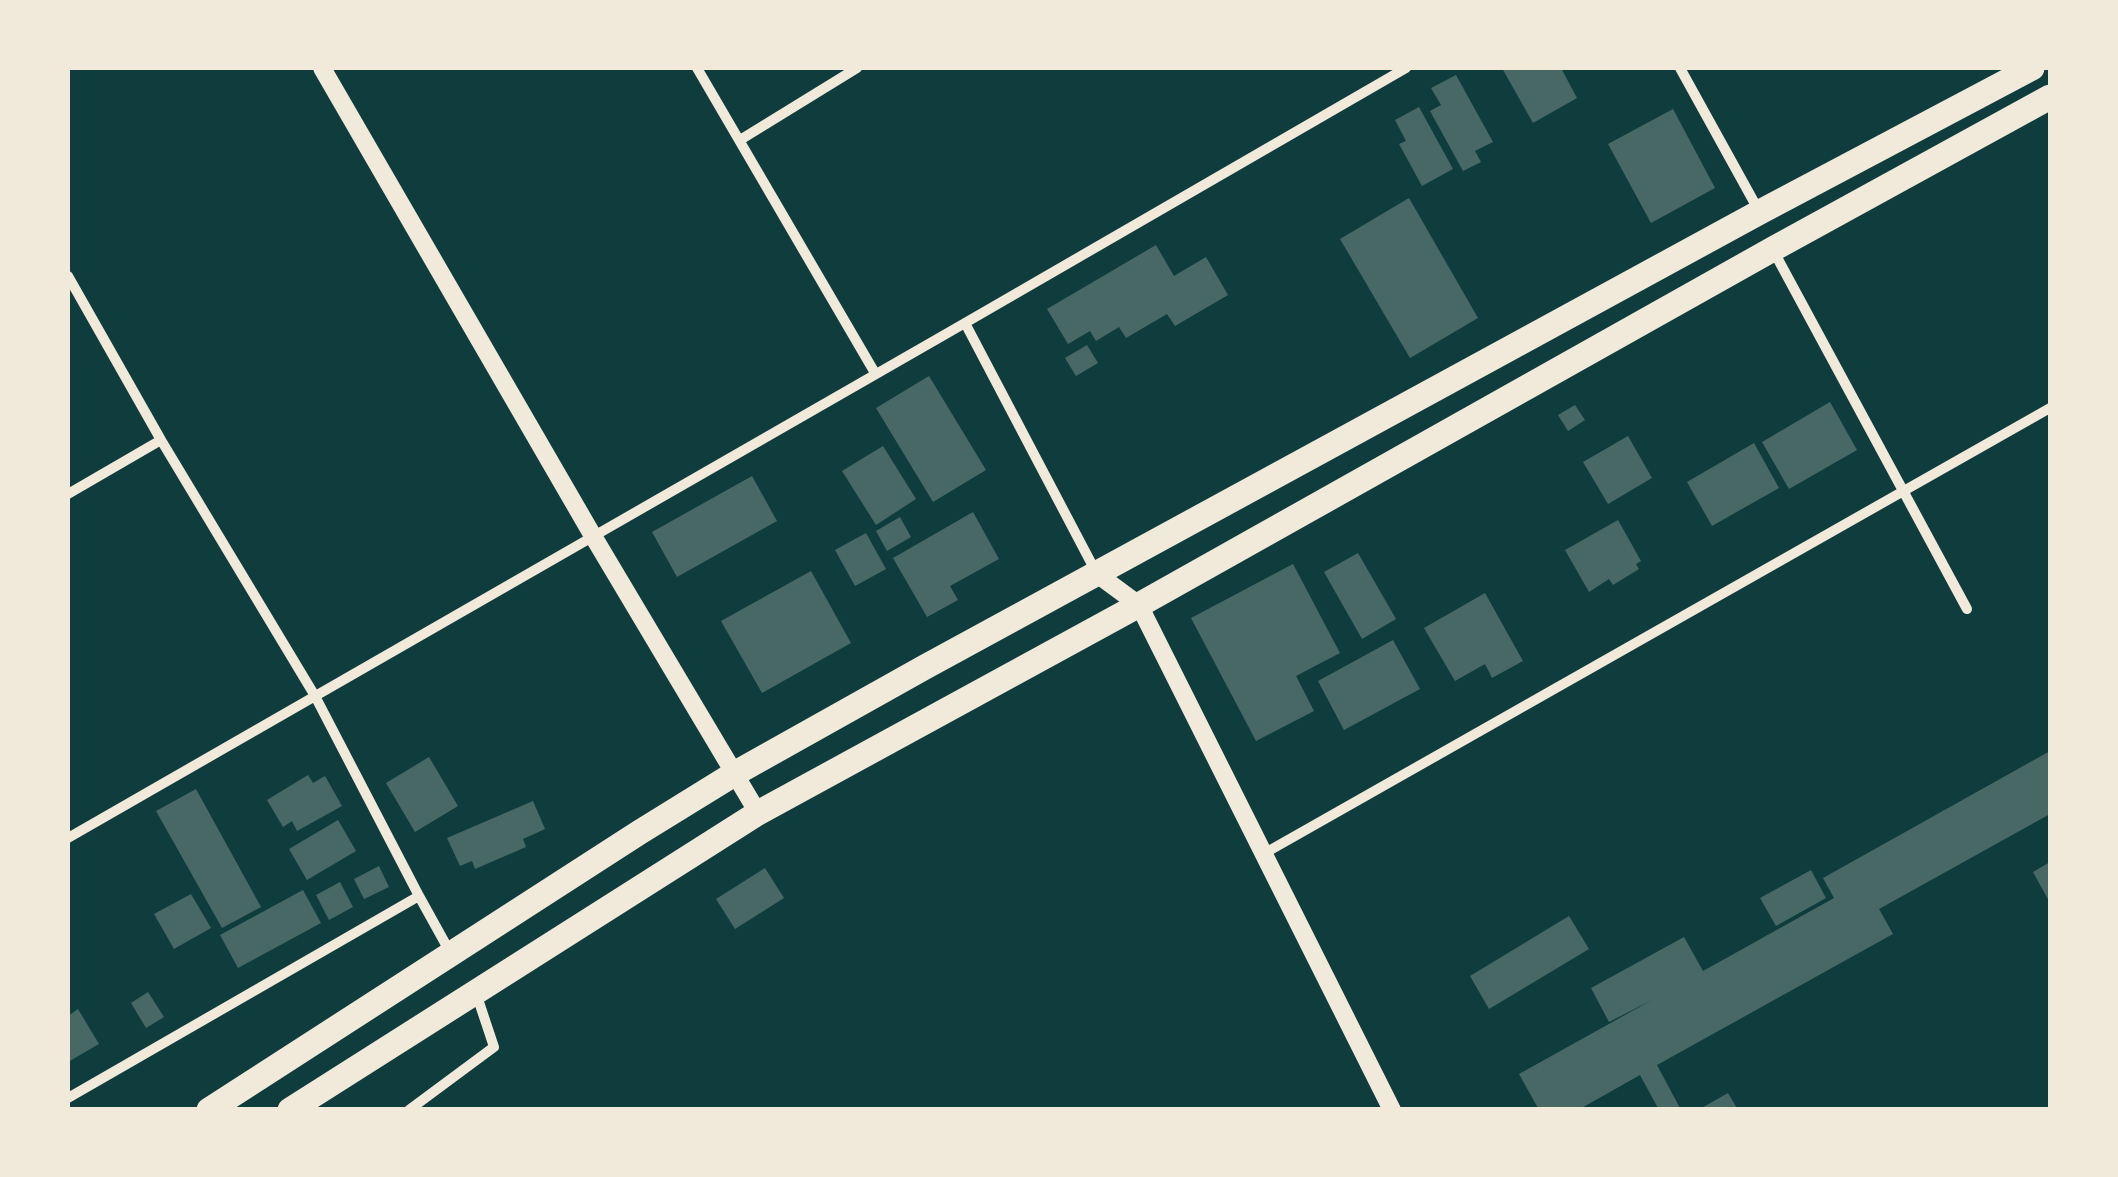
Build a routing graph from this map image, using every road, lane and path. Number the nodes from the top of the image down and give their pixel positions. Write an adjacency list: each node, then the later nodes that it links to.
1 (322, 68): 18 (street)
2 (697, 68): 8 (street)
3 (857, 68): 8 (street)
4 (1406, 68): 12 (street)
5 (1680, 68): 9 (street)
6 (2032, 68): 9 (main road)
7 (2050, 98): 10 (main road)
8 (740, 140): 13 (street)
9 (1760, 212): 19 (main road)
10 (1773, 249): 16 (street); 20 (main road)
11 (68, 276): 15 (street)
12 (965, 324): 13 (street); 19 (street)
13 (875, 373): 18 (street)
14 (2050, 408): 16 (street)
15 (161, 440): 17 (street); 22 (street)
16 (1905, 492): 21 (street); 26 (street)
17 (68, 494)
18 (593, 536): 22 (street); 23 (street)
19 (1097, 574): 20 (street); 23 (main road)
20 (1139, 605): 24 (main road); 26 (street)
21 (1968, 609)
22 (315, 696): 25 (street); 27 (street)
23 (734, 774): 24 (street); 28 (main road)
24 (758, 814): 29 (main road)
25 (68, 838)
26 (1265, 853): 34 (street)
27 (419, 896): 28 (street); 30 (street)
28 (451, 954): 31 (main road)
29 (476, 992): 32 (main road); 33 (street)
30 (68, 1098)
31 (209, 1110)
32 (290, 1110)
33 (409, 1110)
34 (1392, 1110)

